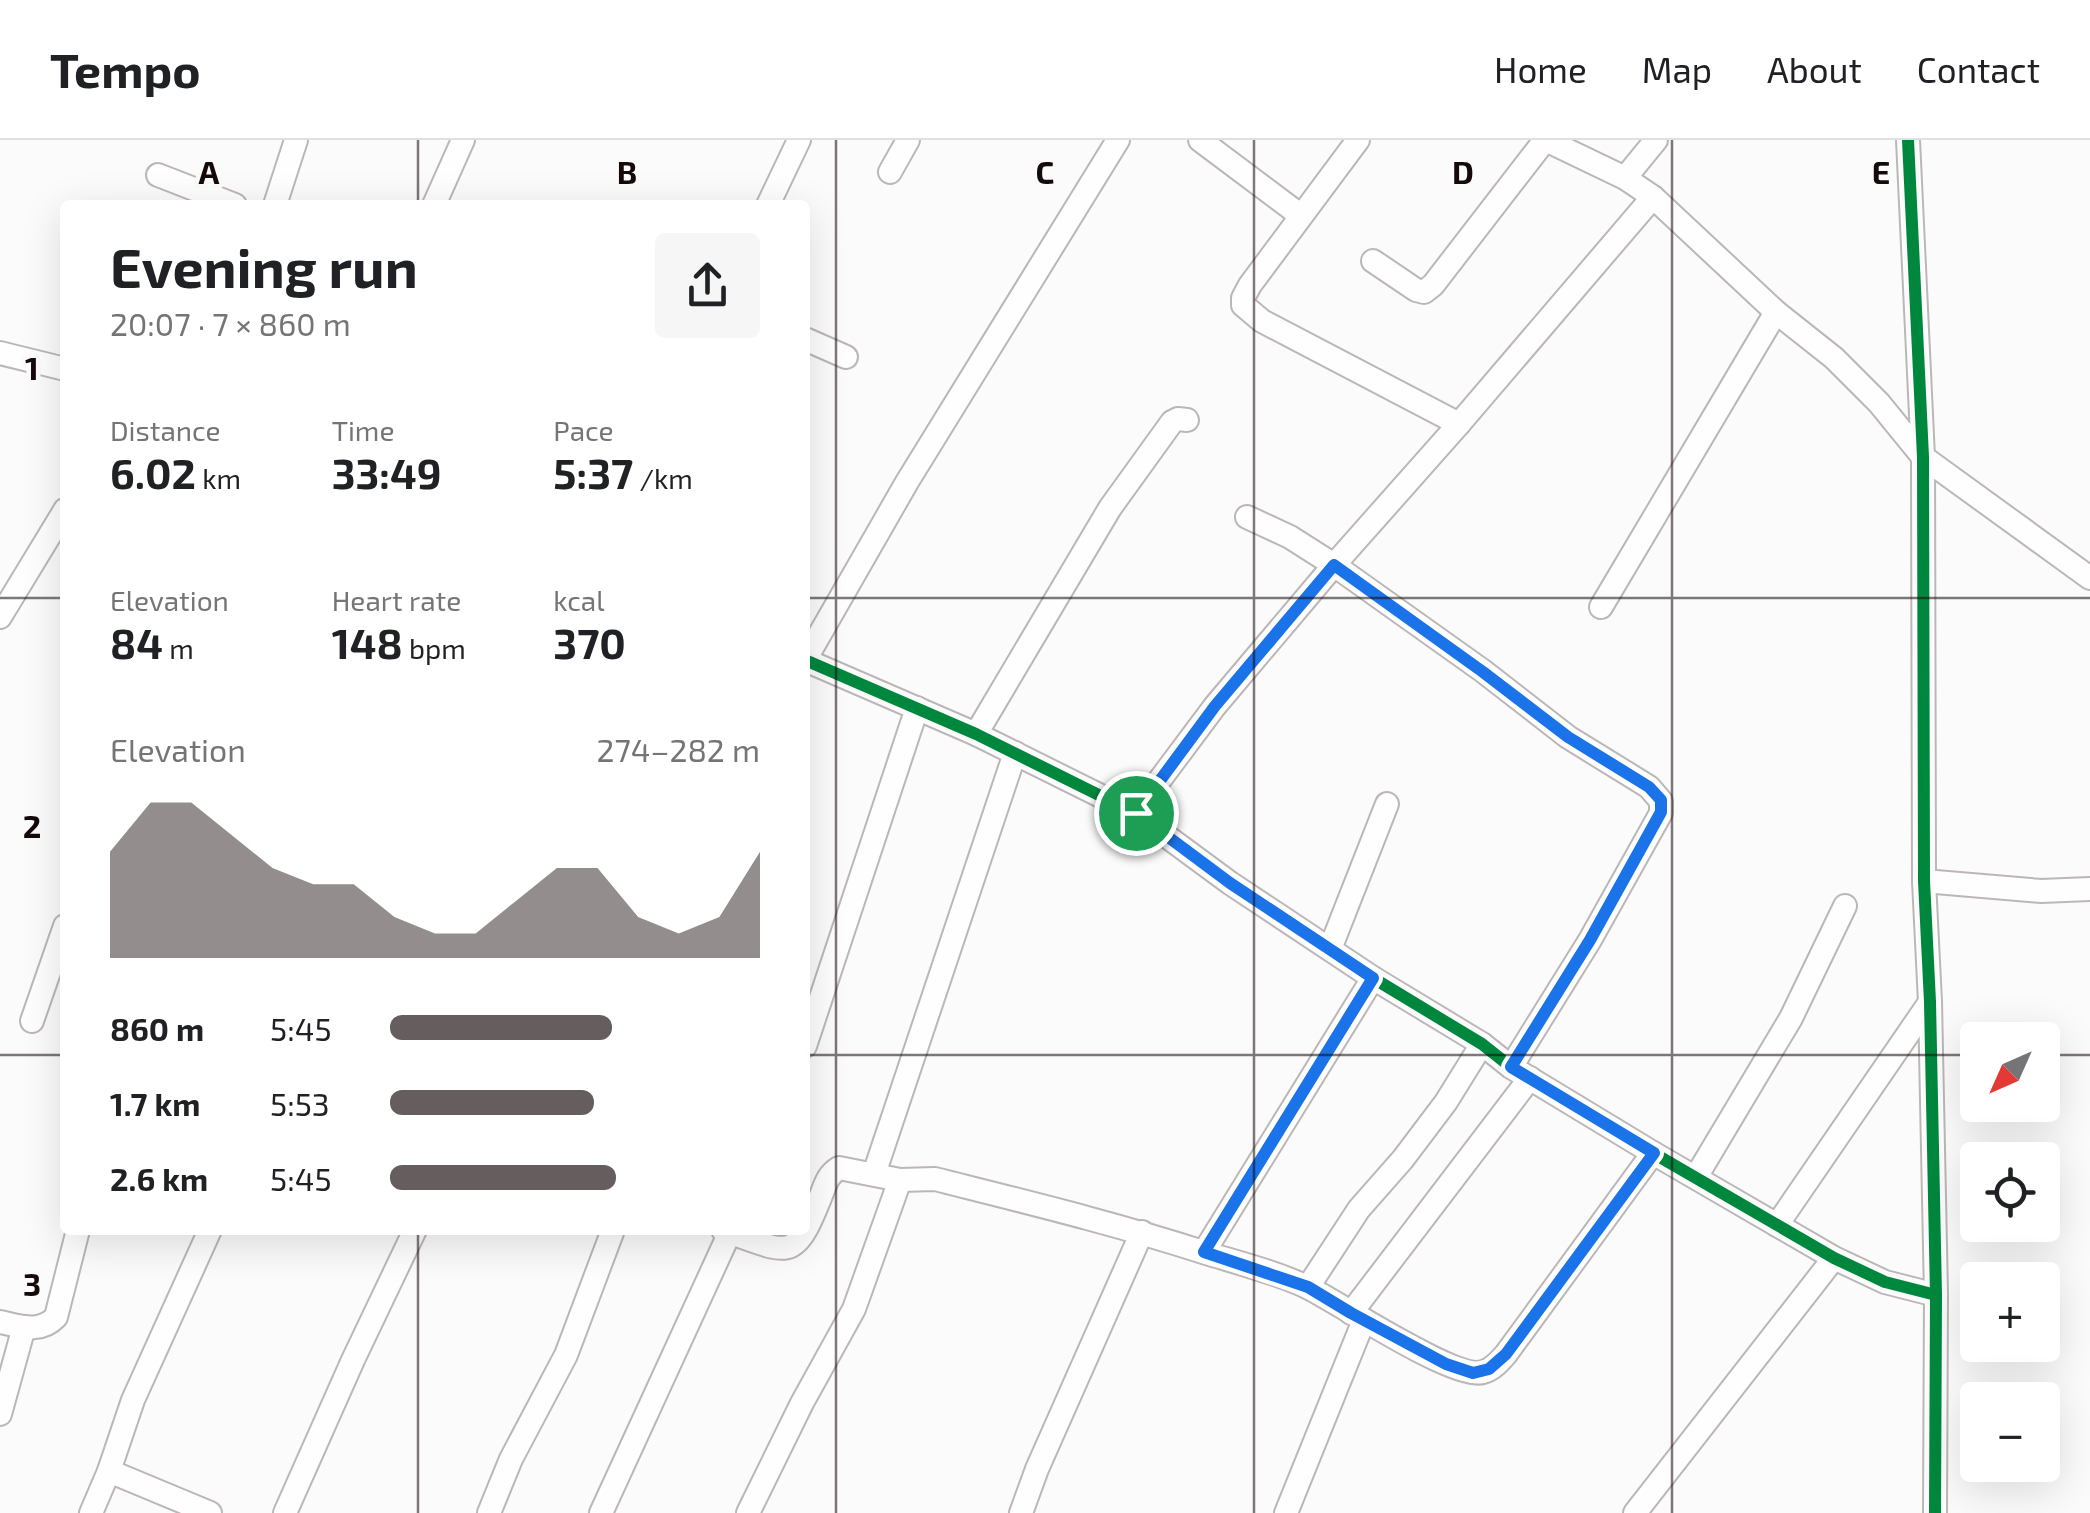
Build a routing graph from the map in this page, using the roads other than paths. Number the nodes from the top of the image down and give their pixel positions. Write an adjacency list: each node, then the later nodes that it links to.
1 (296, 140): 16 (street)
2 (463, 140): 17 (street)
3 (799, 140): 18 (street)
4 (908, 140): 11 (street)
5 (1118, 140): 35 (street)
6 (1200, 140): 19 (street)
7 (1358, 140): 19 (street)
8 (1546, 140): 13 (street); 20 (street)
9 (1656, 140): 13 (street)
10 (1908, 140): 28 (street)
11 (890, 172)
12 (158, 175): 15 (street)
13 (1625, 178): 14 (street)
14 (1654, 197): 21 (street); 27 (street)
15 (222, 200)
16 (277, 200)
17 (436, 200)
18 (770, 200)
19 (1300, 215): 27 (street)
20 (1373, 262)
21 (1776, 312): 28 (street); 33 (street)
22 (810, 341): 24 (street)
23 (0, 353): 25 (street)
24 (846, 357)
25 (60, 368)
26 (1187, 420): 38 (street)
27 (1459, 424): 31 (street)
28 (1923, 457): 32 (street); 42 (street)
29 (1247, 518): 31 (street)
30 (60, 519): 34 (street)
31 (1334, 565): 41 (street); 52 (street)
32 (2090, 578)
33 (1601, 607)
34 (0, 617)
35 (810, 651)
36 (810, 662): 37 (street)
37 (918, 708): 38 (street); 50 (street)
38 (976, 734): 39 (street)
39 (1015, 753): 41 (street); 54 (street)
40 (1386, 804): 46 (street)
41 (1136, 813): 46 (street)
42 (1924, 881): 43 (street); 48 (street)
43 (2090, 889)
44 (1845, 906): 55 (street)
45 (60, 940): 49 (street)
46 (1330, 949): 47 (street)
47 (1373, 978): 51 (street); 67 (street)
48 (1930, 1002): 58 (street); 70 (street)
49 (32, 1020)
50 (810, 1031)
51 (1482, 1044): 52 (street); 69 (street)
52 (1521, 1072): 53 (street); 71 (street)
53 (1654, 1153): 55 (street); 71 (street)
54 (874, 1174): 56 (street); 57 (street)
55 (1696, 1178): 58 (street)
56 (900, 1180): 59 (street); 81 (street)
57 (810, 1222)
58 (1778, 1225): 68 (street)
59 (1142, 1232): 67 (street); 82 (street)
60 (77, 1235): 73 (street)
61 (208, 1235): 75 (street)
62 (413, 1235): 78 (street)
63 (611, 1235): 79 (street)
64 (725, 1235): 80 (street)
65 (738, 1235): 66 (street)
66 (804, 1235)
67 (1204, 1252): 69 (street)
68 (1834, 1258): 70 (street); 84 (street)
69 (1308, 1287): 71 (street)
70 (1936, 1296): 85 (street)
71 (1357, 1317): 83 (street)
72 (0, 1322): 73 (street)
73 (24, 1327): 74 (street)
74 (0, 1414)
75 (109, 1471): 76 (street); 77 (street)
76 (90, 1513)
77 (210, 1513)
78 (285, 1513)
79 (489, 1513)
80 (602, 1513)
81 (748, 1513)
82 (1021, 1513)
83 (1286, 1513)
84 (1635, 1513)
85 (1935, 1513)

